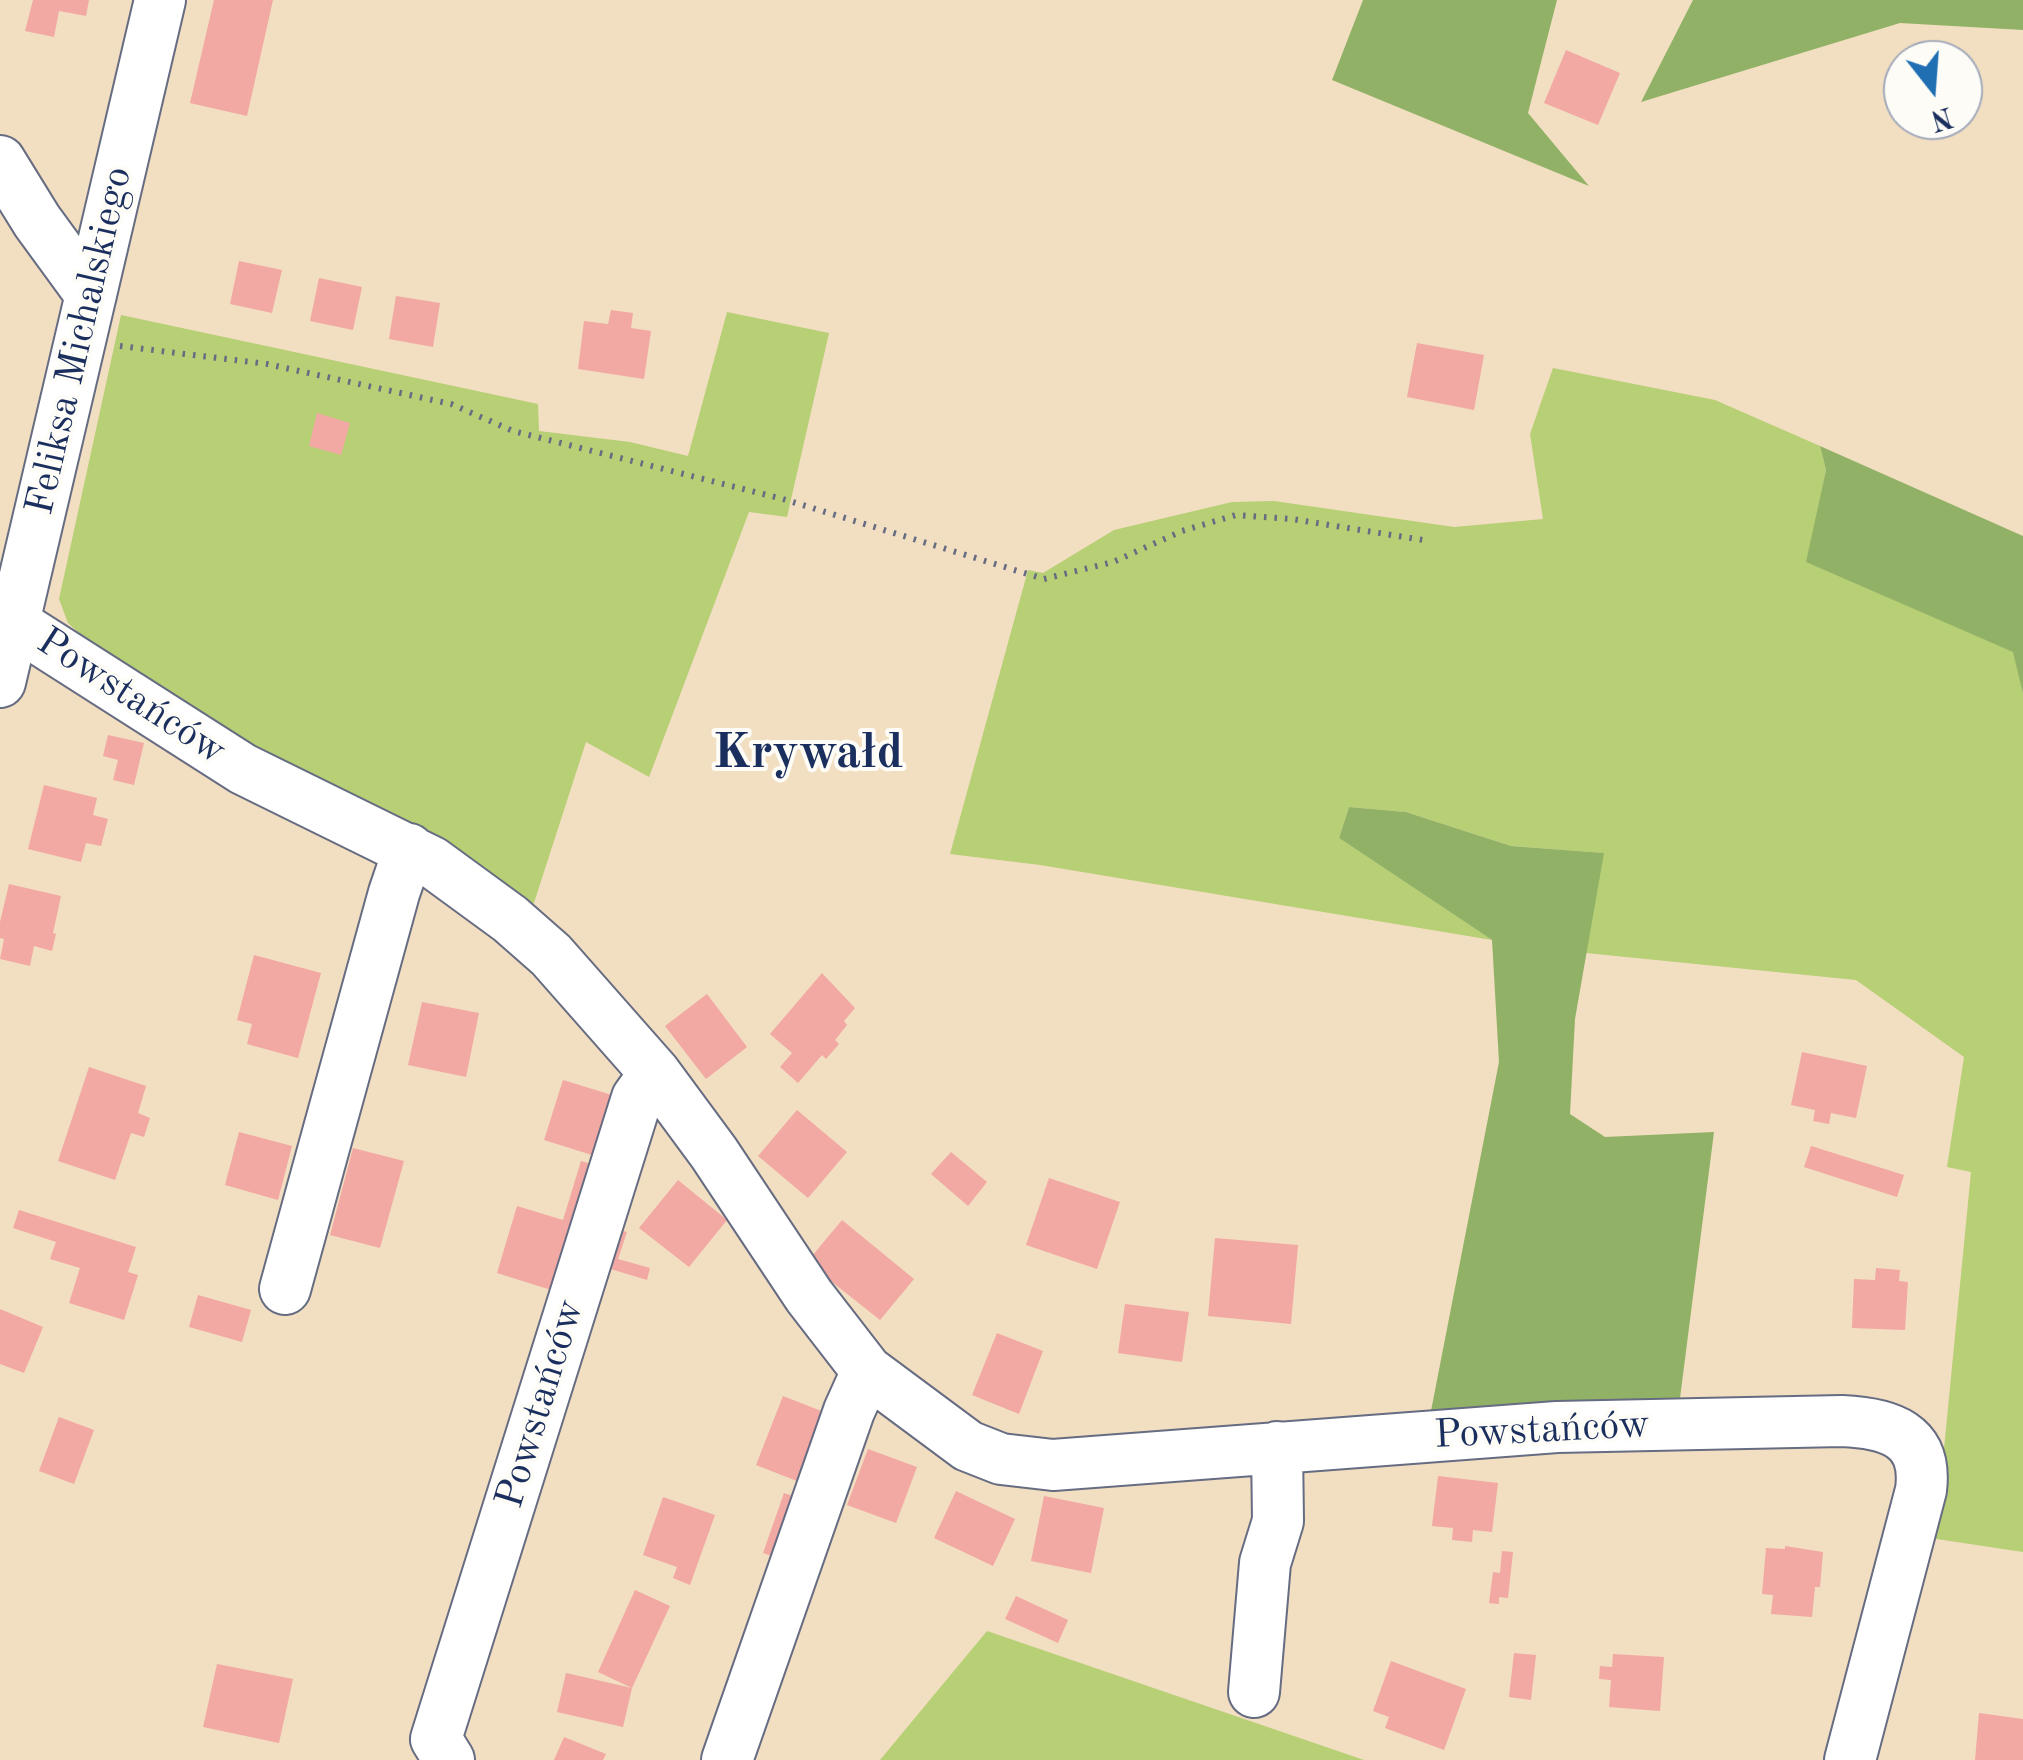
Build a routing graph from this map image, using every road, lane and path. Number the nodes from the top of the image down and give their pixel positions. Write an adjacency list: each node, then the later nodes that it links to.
1 (160, 0): 3 (street, Feliksa Michalskiego)
2 (0, 161): 3 (street)
3 (86, 317): 4 (path); 5 (street, Feliksa Michalskiego)
4 (1429, 541)
5 (14, 623): 6 (street, Feliksa Michalskiego); 7 (street, Powstańców)
6 (0, 682)
7 (409, 849): 8 (street, Powstańców); 9 (street)
8 (655, 1074): 10 (street, Powstańców); 13 (street, Powstańców)
9 (285, 1289)
10 (867, 1372): 11 (street, Powstańców); 14 (street)
11 (1276, 1447): 12 (street); 15 (street, Powstańców)
12 (1254, 1692)
13 (443, 1750)
14 (726, 1760)
15 (1850, 1760)

